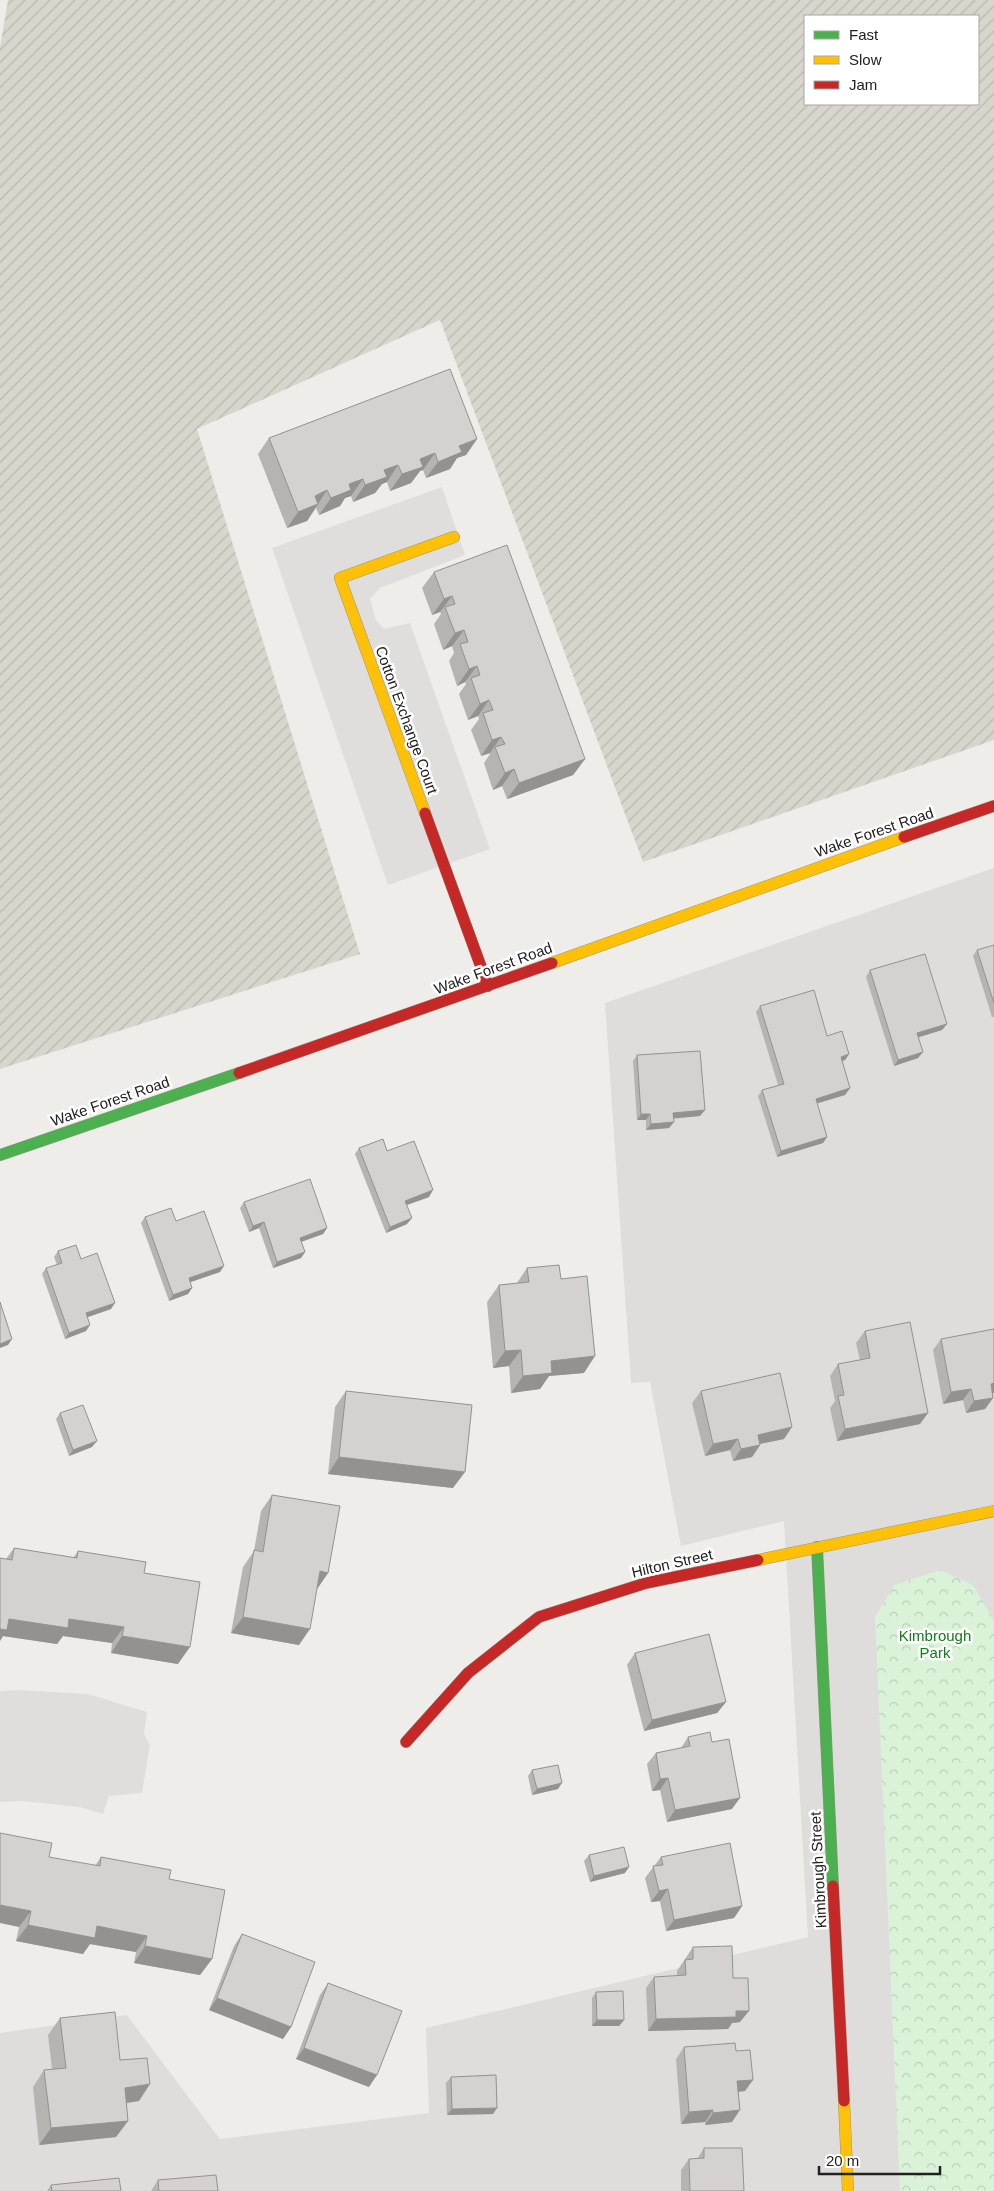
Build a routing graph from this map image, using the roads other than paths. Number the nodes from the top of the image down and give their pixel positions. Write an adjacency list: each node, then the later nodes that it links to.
1 (454, 537): 3 (street, Cotton Exchange Court)
2 (994, 806): 3 (street, Wake Forest Road)
3 (488, 986): 4 (street, Wake Forest Road)
4 (0, 1155)
5 (994, 1511): 6 (street, Hilton Street)
6 (817, 1547): 7 (street, Hilton Street); 8 (street, Kimbrough Street)
7 (406, 1742)
8 (848, 2191)

